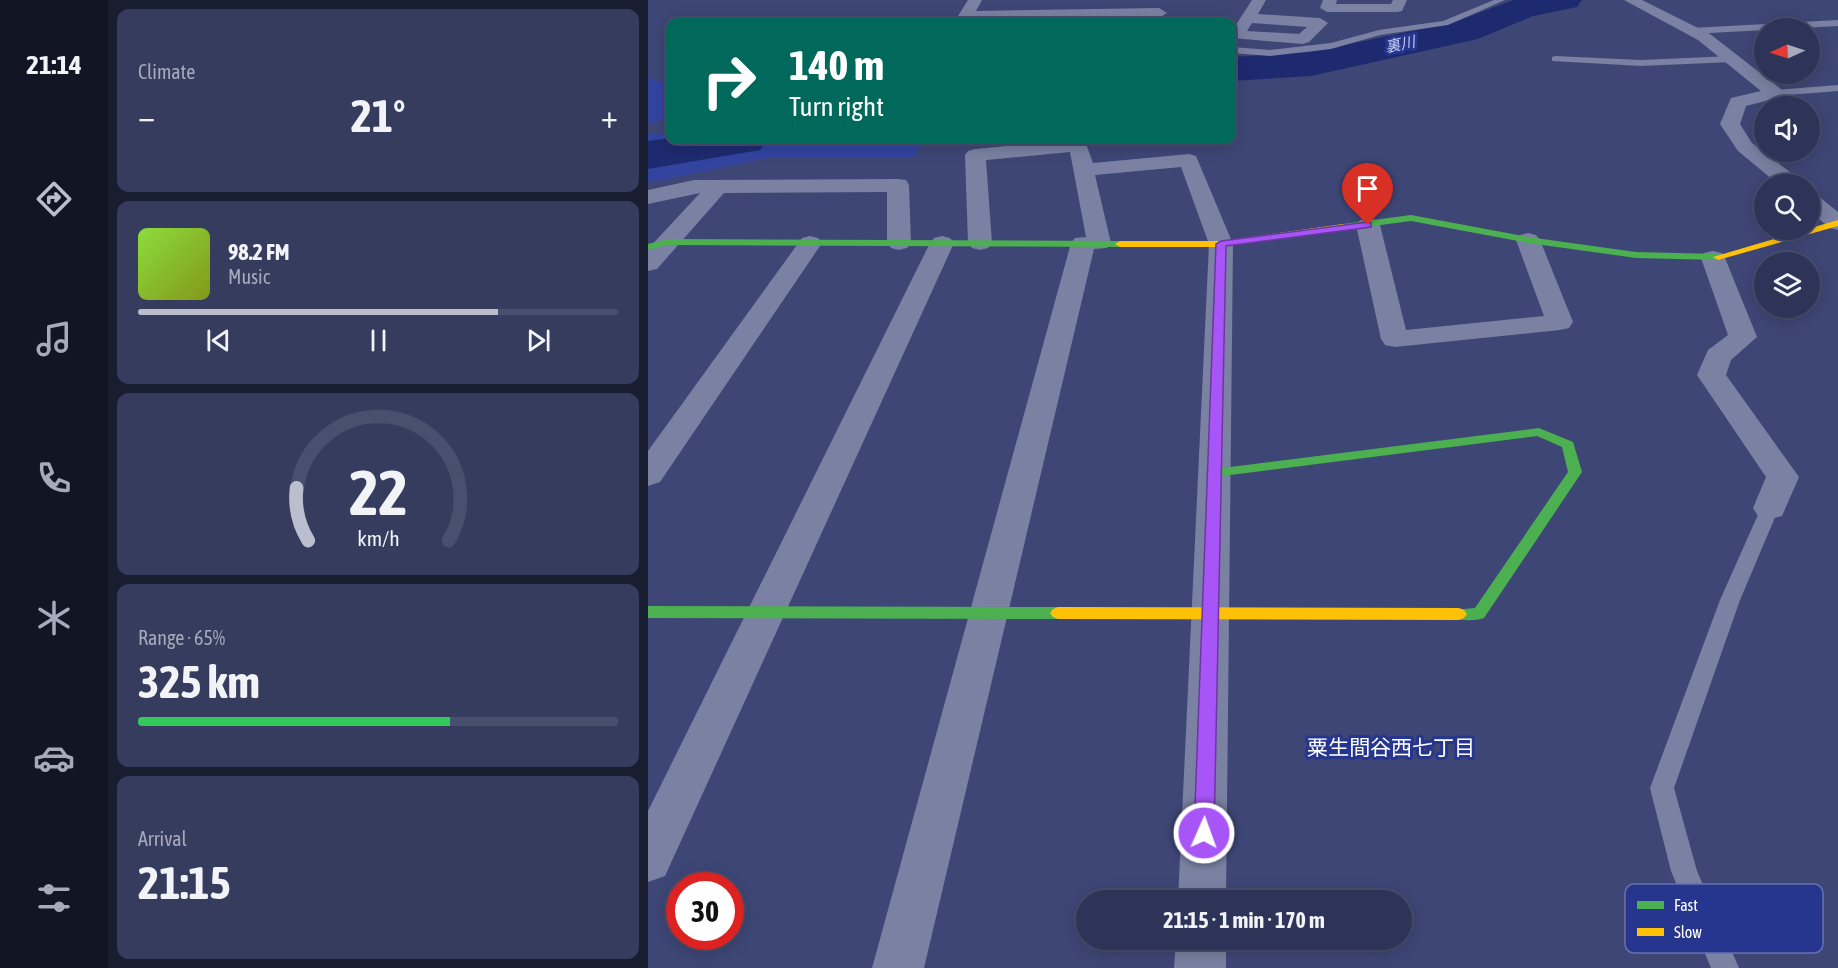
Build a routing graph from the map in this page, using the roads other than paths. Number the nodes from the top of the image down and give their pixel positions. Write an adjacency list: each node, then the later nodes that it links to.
1 (975, 0): 7 (street)
2 (1259, 0): 8 (street)
3 (1330, 0): 4 (street)
4 (1400, 0)
5 (1501, 0): 11 (lane)
6 (1634, 2): 10 (street)
7 (1158, 12)
8 (1248, 18)
9 (1838, 23): 10 (lane)
10 (1691, 31): 13 (street)
11 (1236, 50)
12 (1555, 59): 13 (lane)
13 (1732, 59): 15 (street)
14 (1838, 88): 15 (lane)
15 (1775, 93): 19 (street)
16 (1061, 144): 29 (street)
17 (1077, 144): 18 (street)
18 (1083, 170): 30 (street); 31 (street)
19 (1779, 174)
20 (718, 187): 21 (street); 27 (street); 32 (street)
21 (648, 197)
22 (1820, 209): 23 (street)
23 (1838, 223): 33 (street)
24 (1368, 225): 25 (street); 25 (street); 31 (street)
25 (1528, 240): 33 (street)
26 (810, 243): 27 (street); 32 (street); 36 (street)
27 (899, 243): 28 (street)
28 (942, 243): 29 (street); 39 (street)
29 (980, 243): 30 (street)
30 (1091, 243): 31 (street); 40 (street)
31 (1221, 244): 35 (street)
32 (658, 245): 34 (street)
33 (1713, 258): 37 (street)
34 (648, 264)
35 (1214, 472): 41 (street); 41 (street)
36 (648, 475)
37 (1770, 508): 43 (lane)
38 (648, 612): 39 (street)
39 (766, 612): 40 (street); 42 (street)
40 (988, 613): 41 (street); 47 (street)
41 (1210, 613): 44 (street)
42 (648, 860)
43 (1689, 884)
44 (1202, 890)
45 (1201, 950): 48 (street)
46 (1719, 953): 49 (lane)
47 (898, 968)
48 (1200, 968)
49 (1725, 968)

